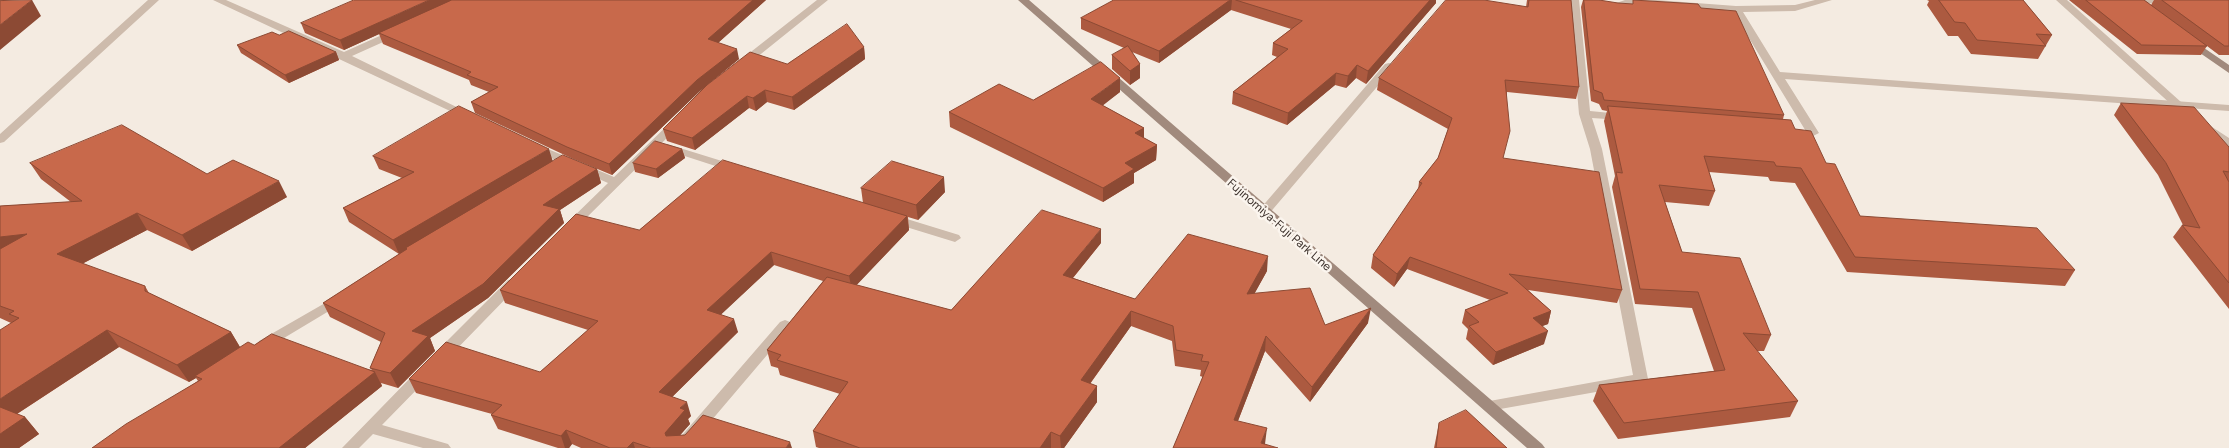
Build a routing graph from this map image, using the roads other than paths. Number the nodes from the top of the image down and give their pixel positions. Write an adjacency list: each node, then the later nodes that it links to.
1 (154, 0): 27 (street)
2 (218, 0): 15 (street)
3 (823, 0): 18 (street)
4 (1023, 0): 35 (main road, Fujinomiya-Fuji Park Line)
5 (1827, 0): 11 (street)
6 (2061, 0): 20 (street)
7 (2136, 0): 9 (street); 12 (main road)
8 (1578, 1): 23 (street)
9 (2182, 1)
10 (1600, 5): 11 (street)
11 (1736, 9): 19 (street)
12 (2151, 12)
13 (406, 28): 15 (street)
14 (2182, 35): 17 (main road)
15 (344, 56): 25 (street)
16 (1394, 61): 35 (street)
17 (2226, 66)
18 (734, 70)
19 (1776, 75): 20 (street); 26 (street)
20 (2176, 104): 21 (street); 29 (street)
21 (2229, 108)
22 (686, 112): 28 (street)
23 (1585, 114): 24 (street); 43 (street)
24 (1635, 118)
25 (477, 120)
26 (1803, 133)
27 (0, 140)
28 (655, 143): 33 (street); 34 (street)
29 (2229, 144)
30 (530, 145): 31 (street)
31 (566, 162): 32 (street); 34 (street)
32 (549, 172)
33 (749, 173)
34 (614, 182): 37 (street)
35 (1264, 212): 43 (main road, Fujinomiya-Fuji Park Line)
36 (880, 214): 38 (street)
37 (559, 238)
38 (955, 238)
39 (524, 273): 44 (street)
40 (354, 289): 42 (street)
41 (785, 325): 47 (street)
42 (253, 350)
43 (1489, 406): 48 (main road, Fujinomiya-Fuji Park Line)
44 (370, 427): 45 (street); 46 (street)
45 (350, 448)
46 (442, 448)
47 (680, 448)
48 (1537, 448)

